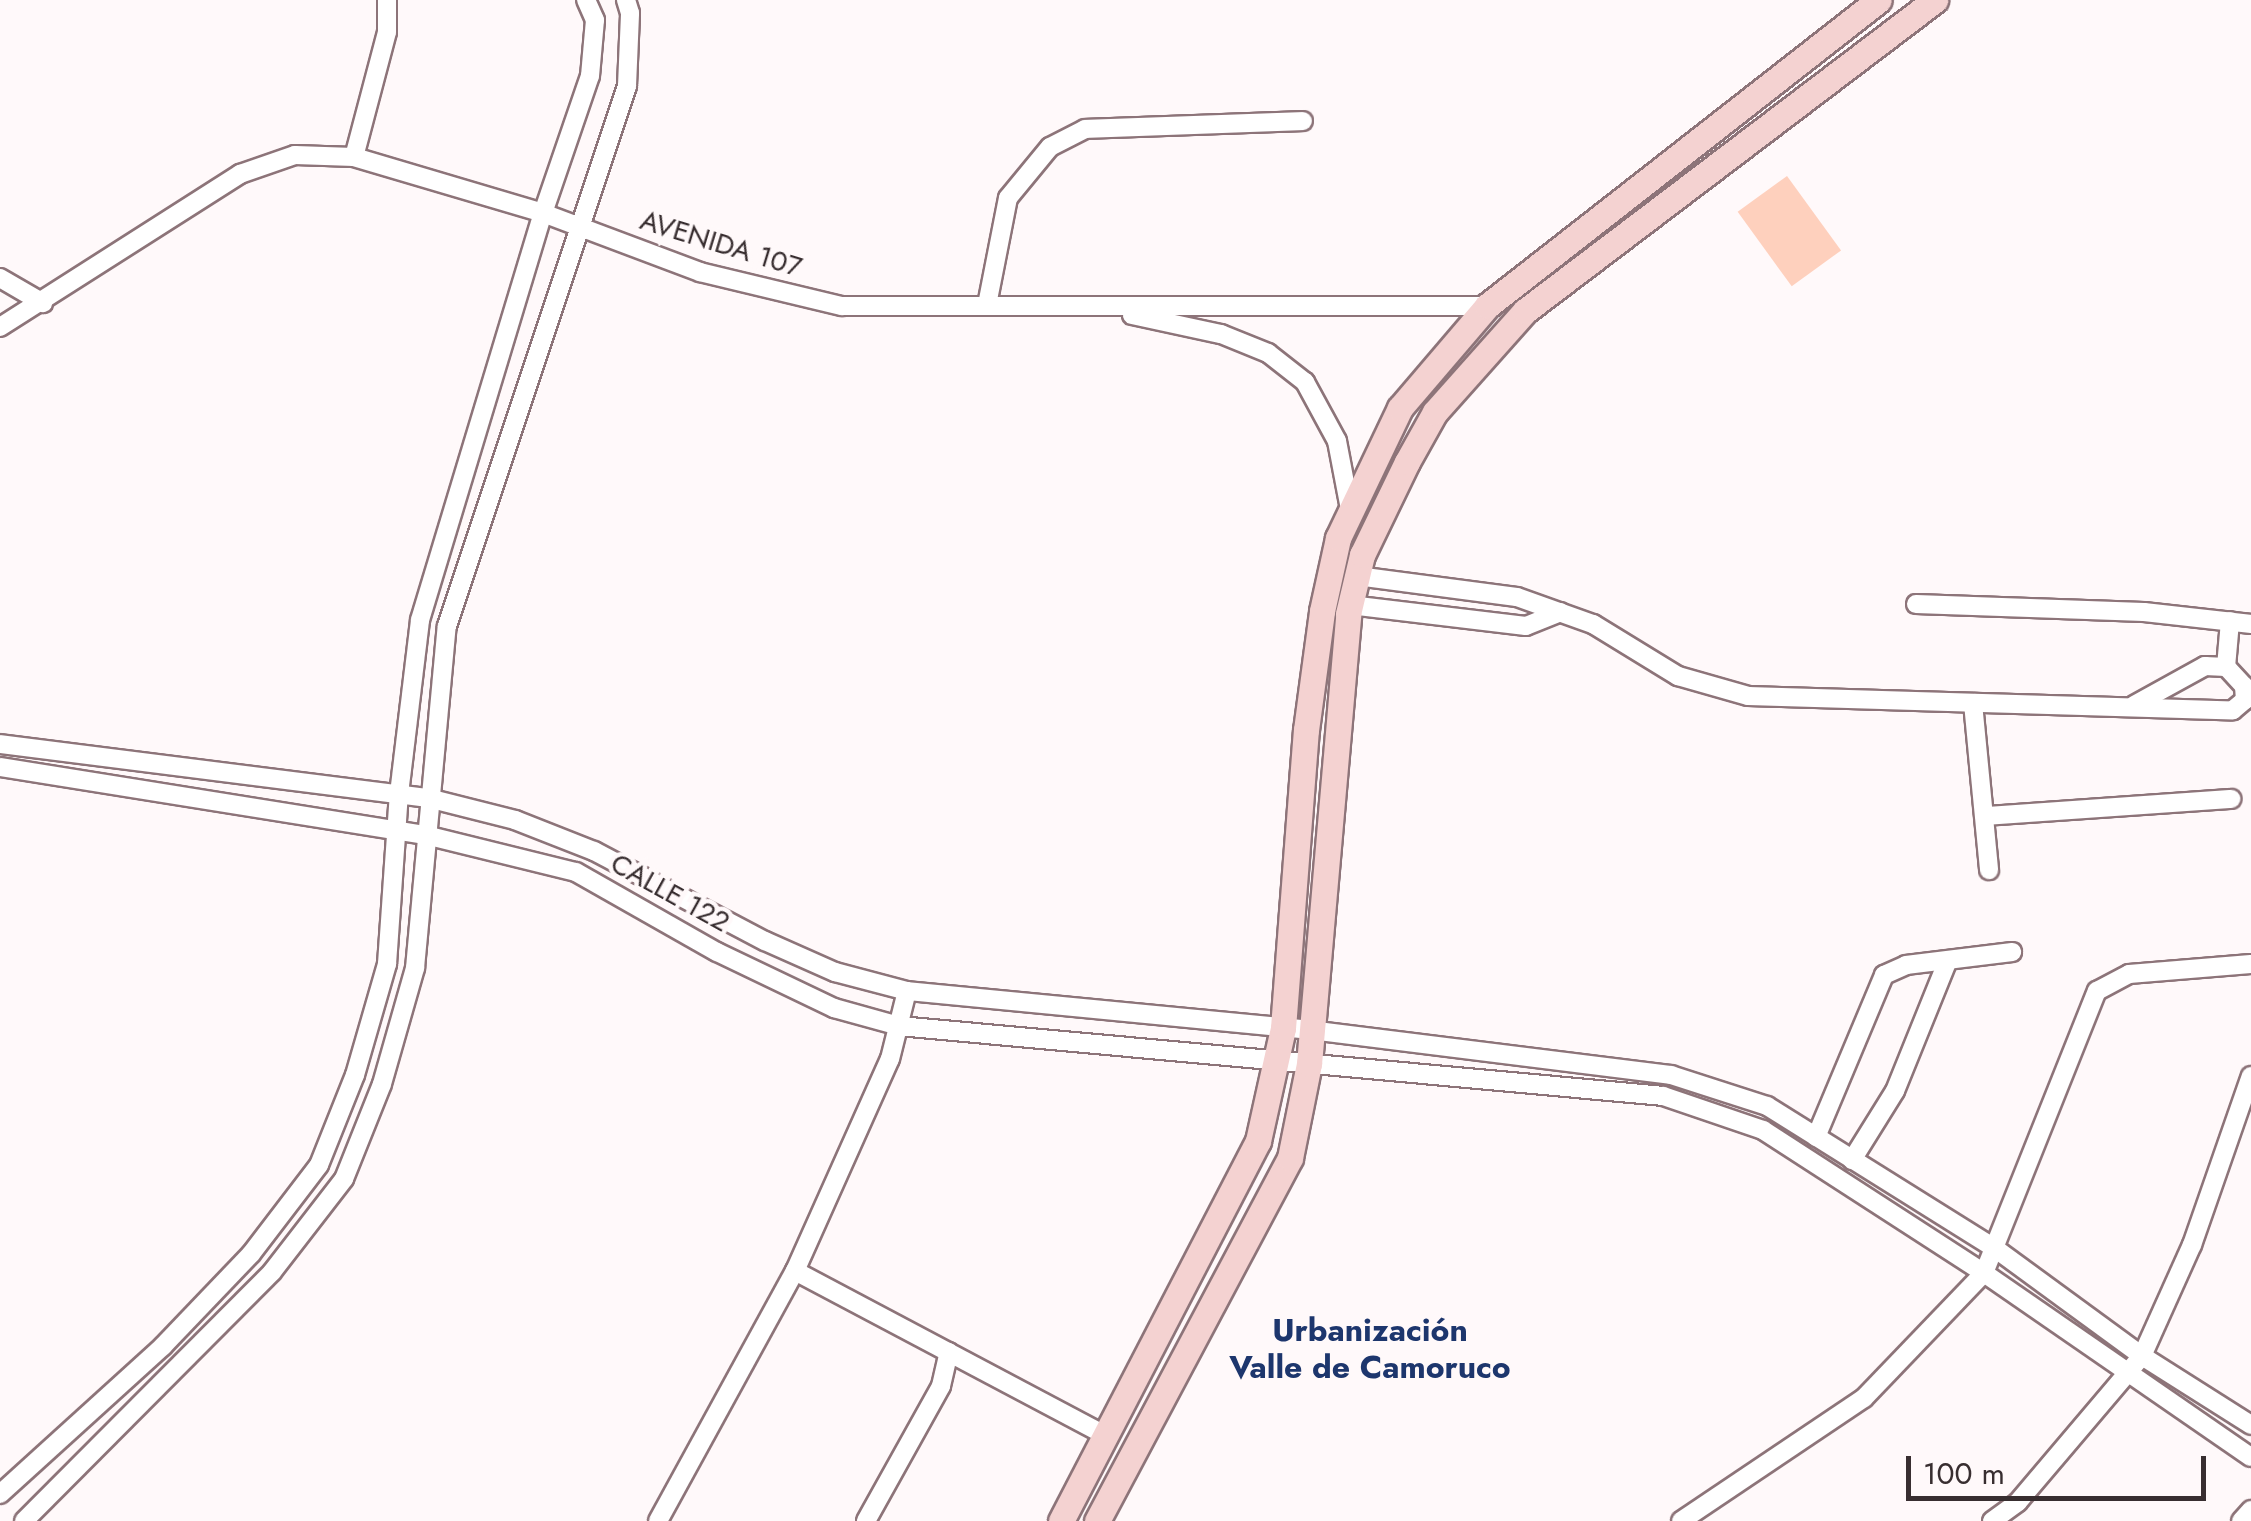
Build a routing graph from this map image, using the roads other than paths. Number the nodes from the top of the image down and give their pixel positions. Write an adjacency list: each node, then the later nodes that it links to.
1 (387, 0): 7 (street)
2 (586, 0): 8 (street)
3 (626, 0): 9 (street)
4 (1880, 0): 13 (street)
5 (1935, 0): 17 (street)
6 (1303, 121): 12 (street)
7 (354, 157): 8 (street, AVENIDA 107); 11 (street, AVENIDA 107)
8 (543, 213): 9 (street, AVENIDA 107); 28 (street)
9 (579, 227): 12 (street, AVENIDA 107); 29 (street)
10 (0, 278): 11 (street)
11 (43, 304): 15 (street, AVENIDA 107)
12 (987, 305): 14 (street, AVENIDA 107)
13 (1487, 306): 14 (street, AVENIDA 107); 16 (street)
14 (1097, 308): 16 (street)
15 (0, 327)
16 (1350, 509): 40 (street)
17 (1357, 576): 19 (street); 20 (street)
18 (1916, 604): 21 (street)
19 (1350, 605): 20 (street); 41 (street)
20 (1560, 612): 24 (street)
21 (2230, 622): 22 (street); 23 (street)
22 (2251, 624)
23 (2226, 667): 25 (street); 25 (street)
24 (1973, 703): 25 (street); 31 (street)
25 (2134, 706)
26 (0, 744): 28 (street, CALLE 122)
27 (0, 767): 32 (street, CALLE 122)
28 (399, 794): 29 (street, CALLE 122); 32 (street)
29 (428, 798): 33 (street); 38 (street, CALLE 122)
30 (2231, 799): 31 (street)
31 (1986, 816): 34 (street)
32 (396, 830): 33 (street, CALLE 122); 58 (street)
33 (425, 835): 39 (street, CALLE 122); 60 (street)
34 (1989, 870)
35 (2012, 952): 36 (street)
36 (1948, 960): 45 (street); 46 (street)
37 (2251, 964): 47 (street)
38 (908, 991): 39 (street); 40 (street, CALLE 122)
39 (898, 1026): 42 (street, CALLE 122); 48 (street)
40 (1283, 1028): 41 (street, CALLE 122); 42 (street)
41 (1310, 1030): 43 (street); 45 (street, CALLE 122)
42 (1274, 1060): 43 (street, CALLE 122); 53 (street)
43 (1308, 1064): 49 (street, CALLE 122); 54 (street)
44 (2251, 1076): 51 (street)
45 (1816, 1137): 46 (street, CALLE 122)
46 (1852, 1160): 47 (street, CALLE 122)
47 (1996, 1249): 49 (street); 51 (street, CALLE 122)
48 (795, 1271): 50 (street); 61 (street)
49 (1984, 1273): 52 (street, CALLE 122); 65 (street)
50 (949, 1352): 56 (street); 62 (street)
51 (2142, 1356): 52 (street); 55 (street, CALLE 122)
52 (2126, 1373): 57 (street, CALLE 122); 66 (street)
53 (1133, 1386): 54 (street); 56 (street)
54 (1160, 1401): 64 (street)
55 (2251, 1425)
56 (1107, 1436): 63 (street)
57 (2251, 1457)
58 (0, 1494)
59 (2251, 1510): 67 (street)
60 (24, 1521)
61 (658, 1521)
62 (866, 1521)
63 (1061, 1521)
64 (1096, 1521)
65 (1681, 1521)
66 (1992, 1521)
67 (2241, 1521)

